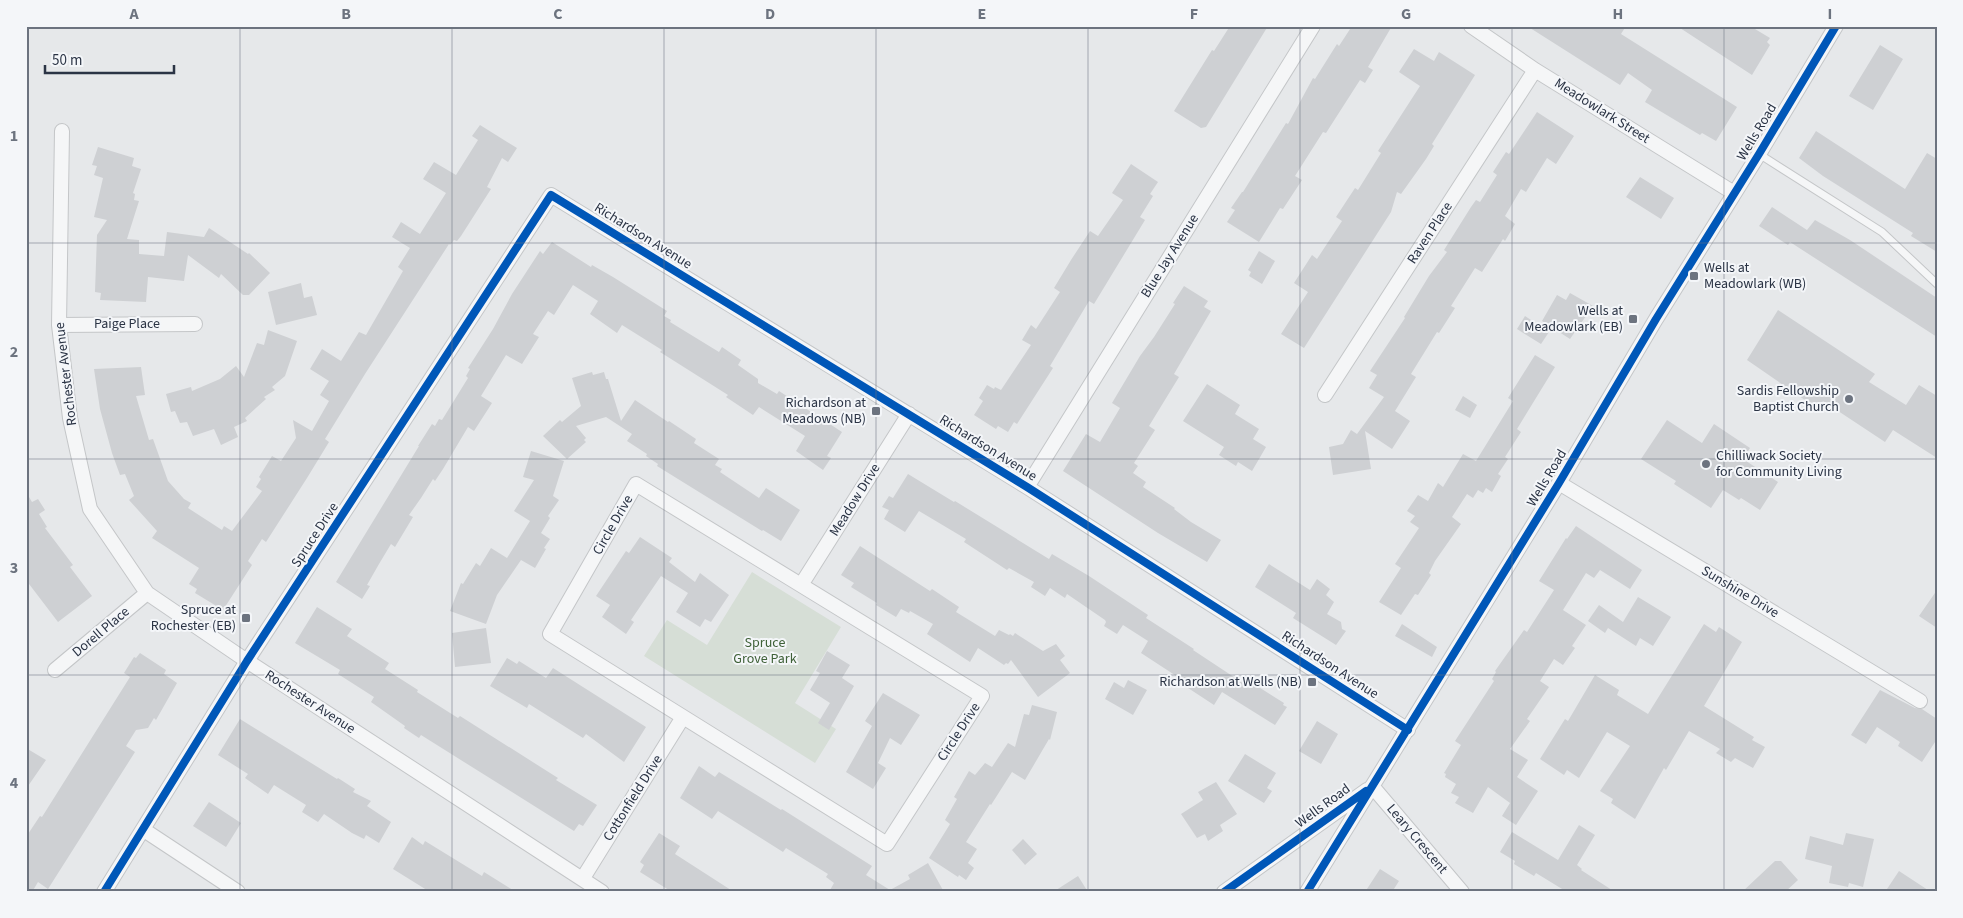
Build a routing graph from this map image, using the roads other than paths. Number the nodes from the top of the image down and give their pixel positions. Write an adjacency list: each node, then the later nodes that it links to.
1 (1313, 26): 15 (street, Blue Jay Avenue)
2 (1471, 26): 4 (street, Meadowlark Street)
3 (1836, 26): 6 (street, Wells Road)
4 (1535, 70): 7 (street, Meadowlark Street); 12 (street, Raven Place)
5 (62, 131): 11 (street, Rochester Avenue)
6 (1759, 154): 7 (street, Wells Road); 9 (lane)
7 (1734, 193): 14 (street, Wells Road)
8 (551, 195): 13 (street, Richardson Avenue); 18 (street, Spruce Drive)
9 (1936, 283)
10 (195, 324): 11 (street, Paige Place)
11 (59, 325): 17 (street, Rochester Avenue)
12 (1325, 395)
13 (909, 414): 15 (street, Richardson Avenue); 16 (street, Meadow Drive)
14 (1559, 483): 20 (street, Sunshine Drive); 22 (street, Wells Road)
15 (1027, 487): 22 (street, Richardson Avenue)
16 (801, 585): 21 (street, Circle Drive); 21 (street, Circle Drive)
17 (147, 593): 18 (street, Rochester Avenue); 19 (street, Dorell Place)
18 (248, 661): 24 (street, Spruce Drive); 25 (street, Rochester Avenue)
19 (55, 670)
20 (1920, 701)
21 (683, 717): 25 (street, Cottonfield Drive)
22 (1408, 730): 23 (street, Wells Road)
23 (1372, 786): 29 (street, Wells Road); 30 (street); 31 (street, Leary Crescent)
24 (144, 830): 26 (street, Spruce Drive); 27 (street)
25 (582, 878): 28 (street, Rochester Avenue)
26 (104, 892)
27 (238, 892)
28 (602, 892)
29 (1224, 892)
30 (1307, 892)
31 (1462, 892)

